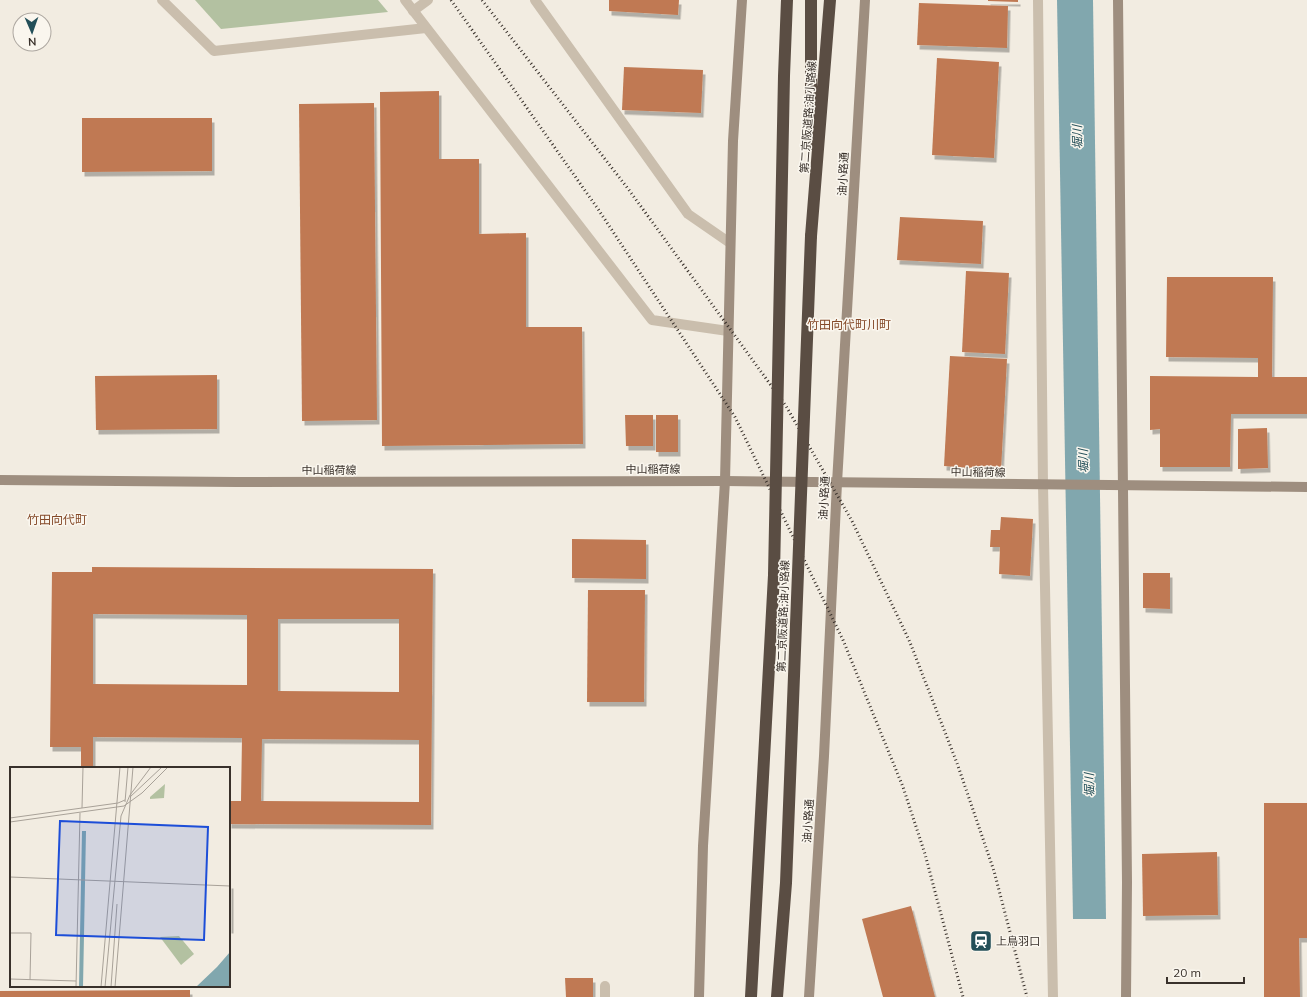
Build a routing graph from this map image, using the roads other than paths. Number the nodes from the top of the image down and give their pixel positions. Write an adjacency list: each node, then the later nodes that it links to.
1 (162, 0): 13 (street)
2 (405, 0): 12 (street)
3 (428, 0): 12 (street)
4 (536, 0): 15 (street)
5 (742, 0): 15 (street)
6 (787, 0): 26 (highway, bridge)
7 (811, 0): 14 (highway, 第二京阪道路;油小路線)
8 (830, 0): 14 (highway, 第二京阪道路;油小路線)
9 (865, 0): 19 (street, 油小路通)
10 (1038, 0): 20 (street)
11 (1118, 0): 21 (street)
12 (413, 11): 13 (street)
13 (426, 28): 16 (street)
14 (811, 236): 27 (highway, 第二京阪道路;油小路線, bridge)
15 (730, 243): 16 (street)
16 (728, 331): 18 (street)
17 (0, 480): 18 (street, 中山稲荷線)
18 (725, 481): 19 (street, 中山稲荷線); 25 (street)
19 (837, 483): 20 (street, 中山稲荷線); 28 (street, 油小路通)
20 (1047, 485): 21 (street, 中山稲荷線); 29 (street)
21 (1124, 486): 22 (street, 中山稲荷線); 30 (street)
22 (1307, 487)
23 (605, 986): 24 (street)
24 (605, 997)
25 (699, 997)
26 (751, 997)
27 (777, 997)
28 (809, 997)
29 (1053, 997)
30 (1126, 997)

